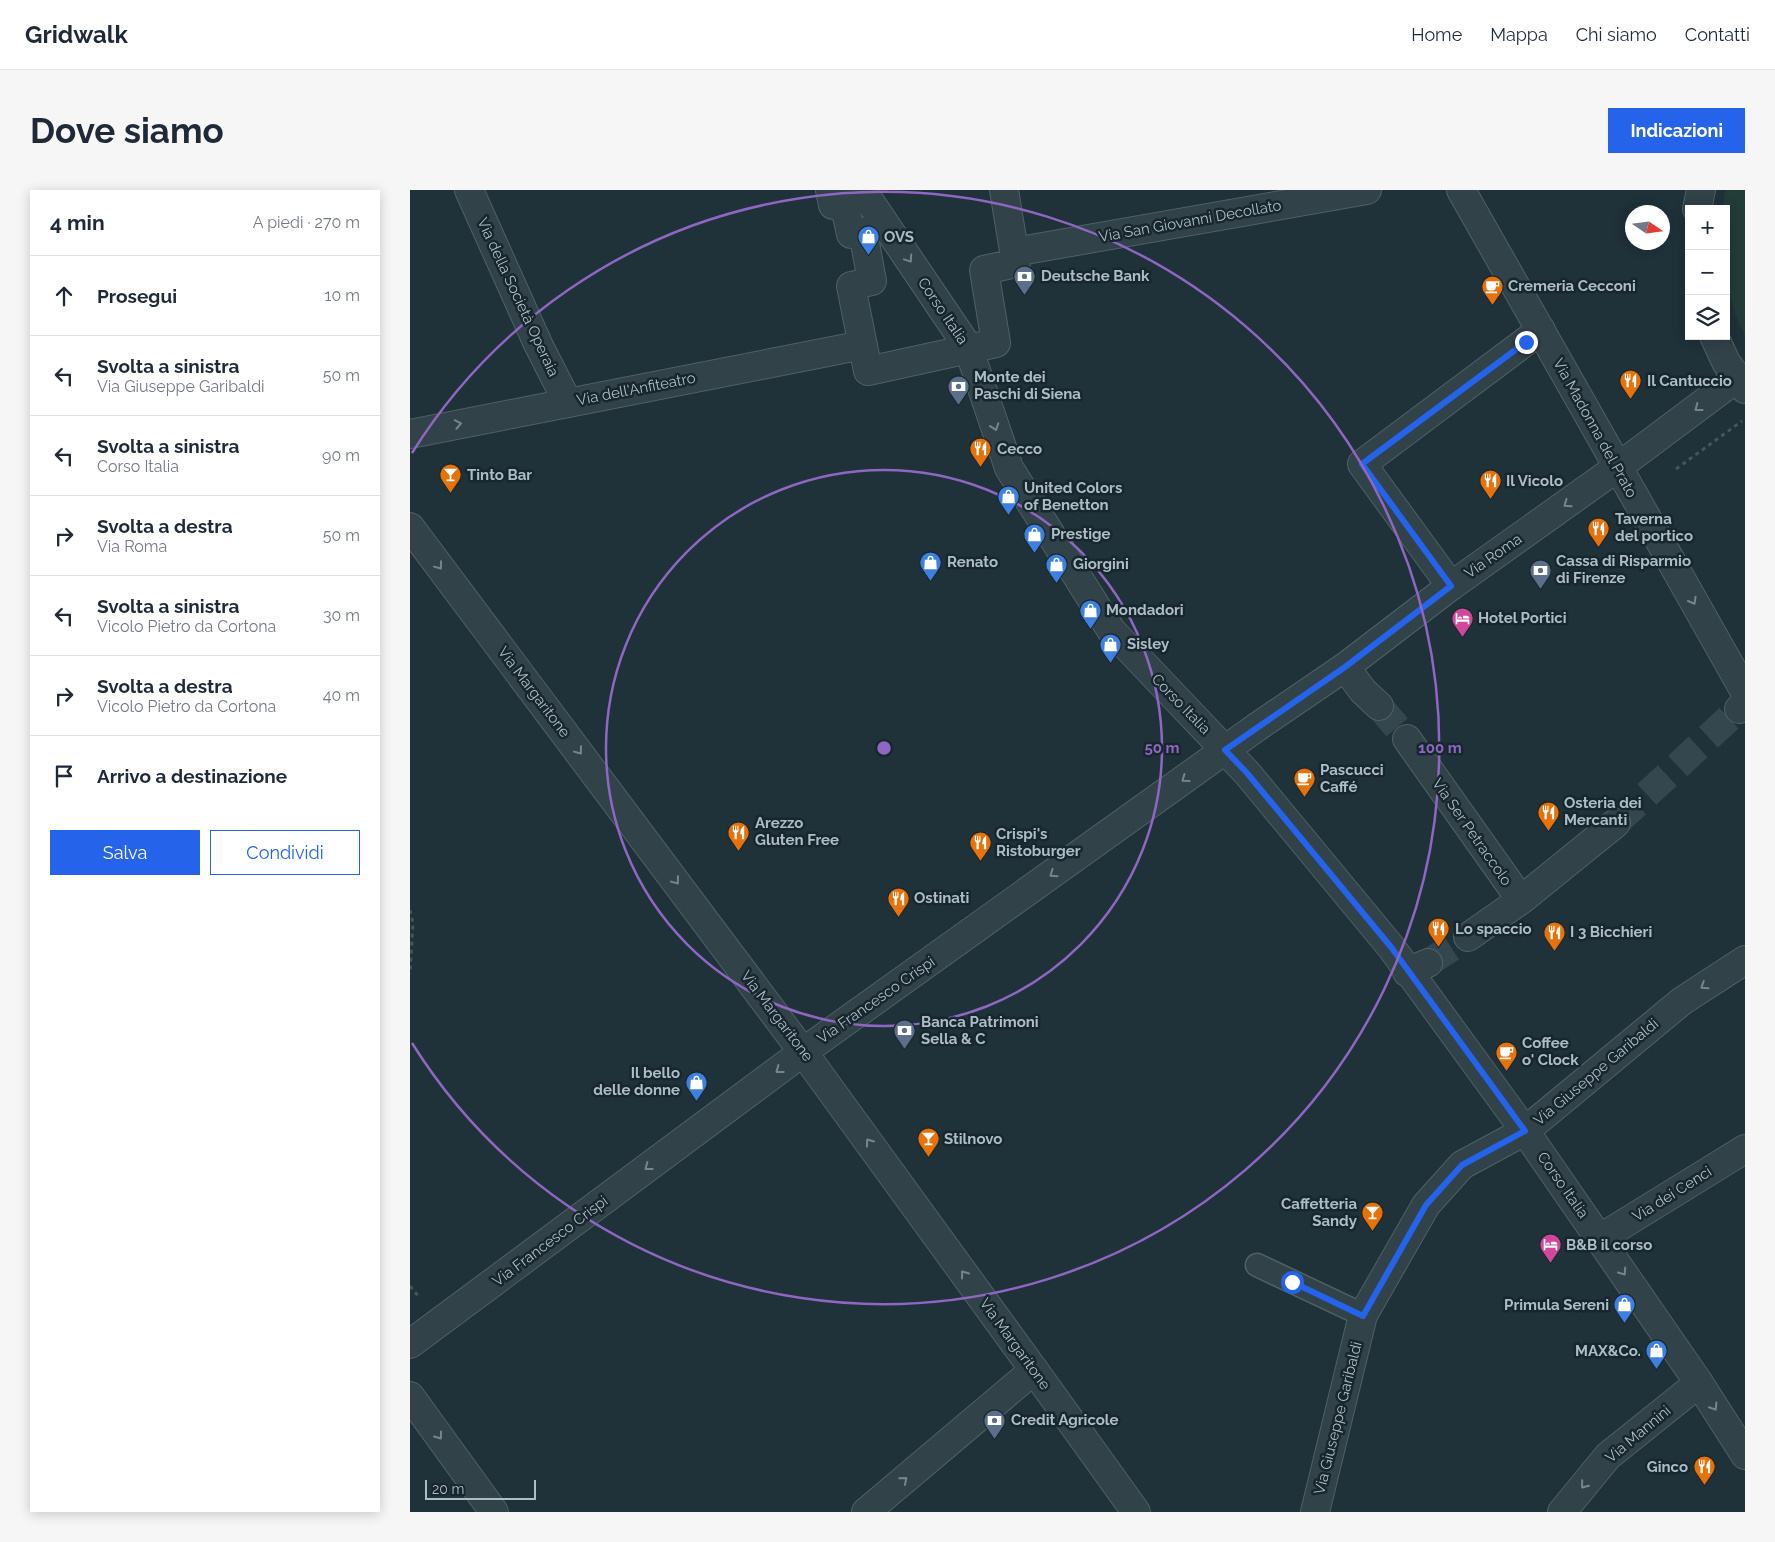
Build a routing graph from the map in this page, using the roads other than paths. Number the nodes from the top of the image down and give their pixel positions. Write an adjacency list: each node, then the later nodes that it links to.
1 (470, 190): 15 (street, Via della Società Operaia)
2 (830, 190): 12 (street)
3 (862, 190): 13 (street, Corso Italia, one-way to 13)
4 (1004, 190): 9 (street)
5 (1367, 190): 9 (street, Via San Giovanni Decollato)
6 (1461, 190): 10 (street, Via Madonna del Prato)
7 (1701, 190): 8 (street)
8 (1698, 205)
9 (1014, 252): 13 (street)
10 (1541, 330): 17 (street, Via Madonna del Prato); 19 (street)
11 (1715, 340): 14 (street)
12 (863, 345): 13 (street); 15 (street, Via dell'Anfiteatro)
13 (968, 347): 24 (street, Corso Italia, one-way to 24)
14 (1741, 384): 17 (street, Via Roma, one-way to 17)
15 (568, 403): 16 (street, Via dell'Anfiteatro, one-way to 15)
16 (410, 434)
17 (1618, 467): 19 (street, Via Roma, one-way to 19); 21 (street, Via Madonna del Prato, one-way to 21)
18 (410, 527): 29 (street, Via Margaritone, one-way to 29)
19 (1451, 586): 20 (street, Via Roma)
20 (1345, 667): 22 (street); 24 (street, Via Roma)
21 (1743, 701)
22 (1379, 706)
23 (1407, 740): 26 (street, Via Ser Petraccolo)
24 (1225, 750): 29 (street, Via Francesco Crispi, one-way to 29); 30 (street, Corso Italia)
25 (1616, 823): 26 (street)
26 (1520, 900): 27 (street)
27 (1468, 937)
28 (1745, 960): 30 (street, Via Giuseppe Garibaldi, one-way to 30)
29 (803, 1052): 35 (street, Via Francesco Crispi, one-way to 35); 36 (street, Via Margaritone, one-way to 29)
30 (1525, 1131): 32 (street, Corso Italia); 34 (street, Via Giuseppe Garibaldi)
31 (1745, 1149): 32 (street, Via dei Cenci)
32 (1600, 1239): 37 (street, Corso Italia, one-way to 37)
33 (1257, 1265): 34 (lane)
34 (1363, 1316): 43 (street, Via Giuseppe Garibaldi)
35 (410, 1344)
36 (1034, 1370): 41 (street, one-way to 36); 42 (street, Via Margaritone)
37 (1699, 1383): 39 (street, Corso Italia, one-way to 39); 44 (street, Via Mannini, one-way to 44)
38 (410, 1396): 40 (street, one-way to 40)
39 (1745, 1456)
40 (494, 1512)
41 (866, 1512)
42 (1136, 1512)
43 (1315, 1512)
44 (1562, 1512)

